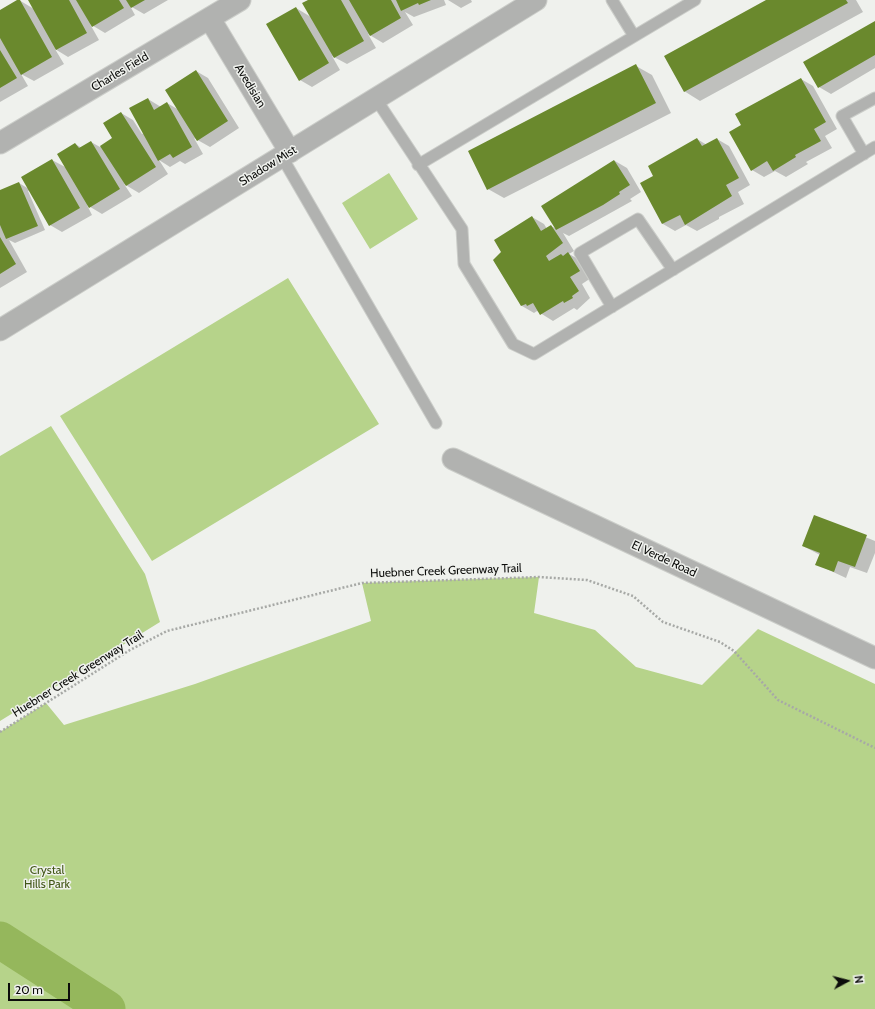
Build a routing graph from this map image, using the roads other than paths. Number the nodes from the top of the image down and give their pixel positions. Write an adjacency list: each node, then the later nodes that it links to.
1 (240, 0): 5 (street, Charles Field)
2 (536, 0): 8 (street, Shadow Mist)
3 (613, 0): 6 (lane)
4 (695, 0): 6 (lane)
5 (210, 19): 9 (street, Charles Field); 11 (street, Avedisian)
6 (634, 36): 13 (lane)
7 (875, 98): 12 (lane)
8 (376, 99): 11 (street, Shadow Mist); 13 (lane)
9 (0, 143)
10 (875, 147): 12 (lane)
11 (286, 154): 16 (street, Shadow Mist); 17 (lane)
12 (864, 154): 14 (lane)
13 (418, 165): 15 (lane)
14 (673, 270): 15 (lane); 15 (lane)
15 (612, 306)
16 (0, 330)
17 (436, 423)
18 (453, 459): 19 (street, El Verde Road)
19 (875, 658)

